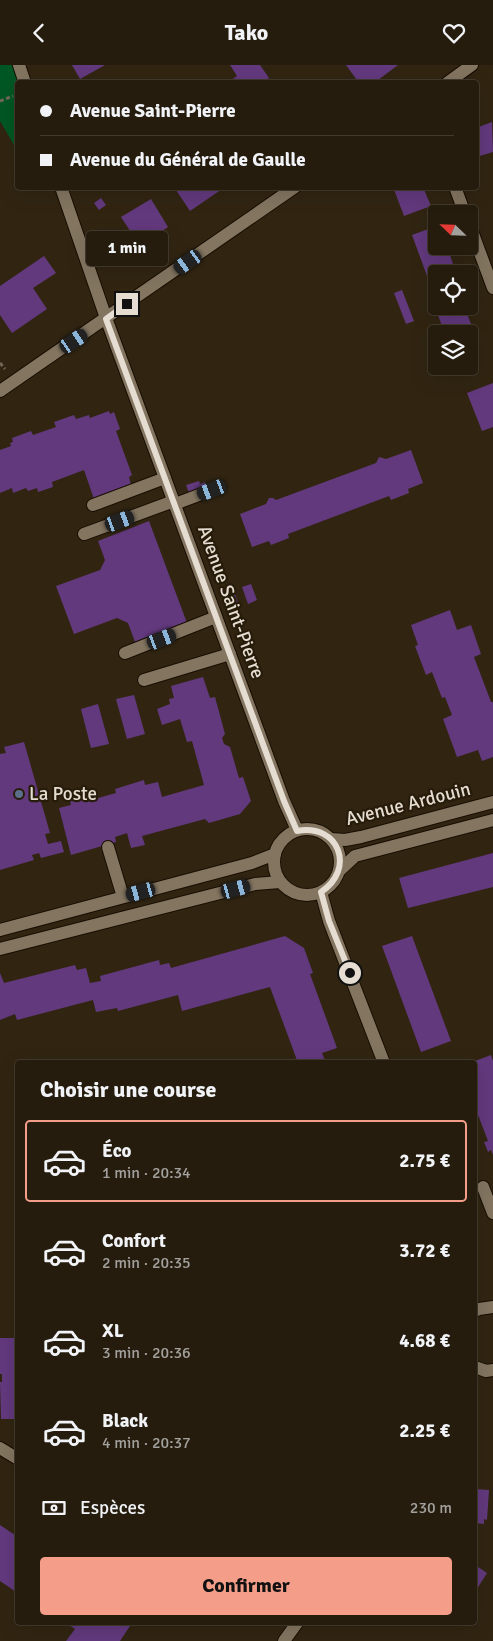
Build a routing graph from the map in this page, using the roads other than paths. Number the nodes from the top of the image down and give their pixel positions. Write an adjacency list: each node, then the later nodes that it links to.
1 (18, 65): 3 (street)
2 (472, 65): 4 (street)
3 (24, 80)
4 (451, 80)
5 (62, 190): 11 (street, Avenue Saint-Pierre)
6 (291, 190): 11 (street)
7 (457, 190): 8 (street)
8 (462, 205)
9 (478, 247): 10 (street)
10 (493, 288)
11 (106, 319): 12 (street); 13 (street, Avenue Saint-Pierre)
12 (0, 391)
13 (165, 478): 15 (street, Avenue Saint-Pierre); 16 (street)
14 (212, 490): 15 (street)
15 (174, 503): 17 (street); 18 (street, Avenue Saint-Pierre)
16 (93, 505)
17 (84, 535)
18 (216, 617): 19 (street); 20 (street, Avenue Saint-Pierre)
19 (126, 653)
20 (230, 654): 21 (street); 24 (street, Avenue Saint-Pierre)
21 (144, 680)
22 (493, 802): 25 (street, Avenue Ardouin)
23 (493, 819): 28 (street, Avenue Ardouin)
24 (297, 831): 25 (street); 27 (street)
25 (331, 839): 28 (street)
26 (108, 847): 31 (street)
27 (275, 854): 29 (street); 31 (street)
28 (340, 870): 30 (street)
29 (280, 882): 30 (street); 33 (street)
30 (321, 892): 34 (street)
31 (123, 897): 32 (street)
32 (0, 930)
33 (0, 949)
34 (383, 1060)
35 (483, 1187): 36 (street)
36 (493, 1213)
37 (477, 1306): 38 (street)
38 (493, 1307)
39 (477, 1368): 40 (street)
40 (493, 1370)
41 (0, 1448): 42 (street)
42 (15, 1457)
43 (296, 1625): 44 (street)
44 (284, 1641)

